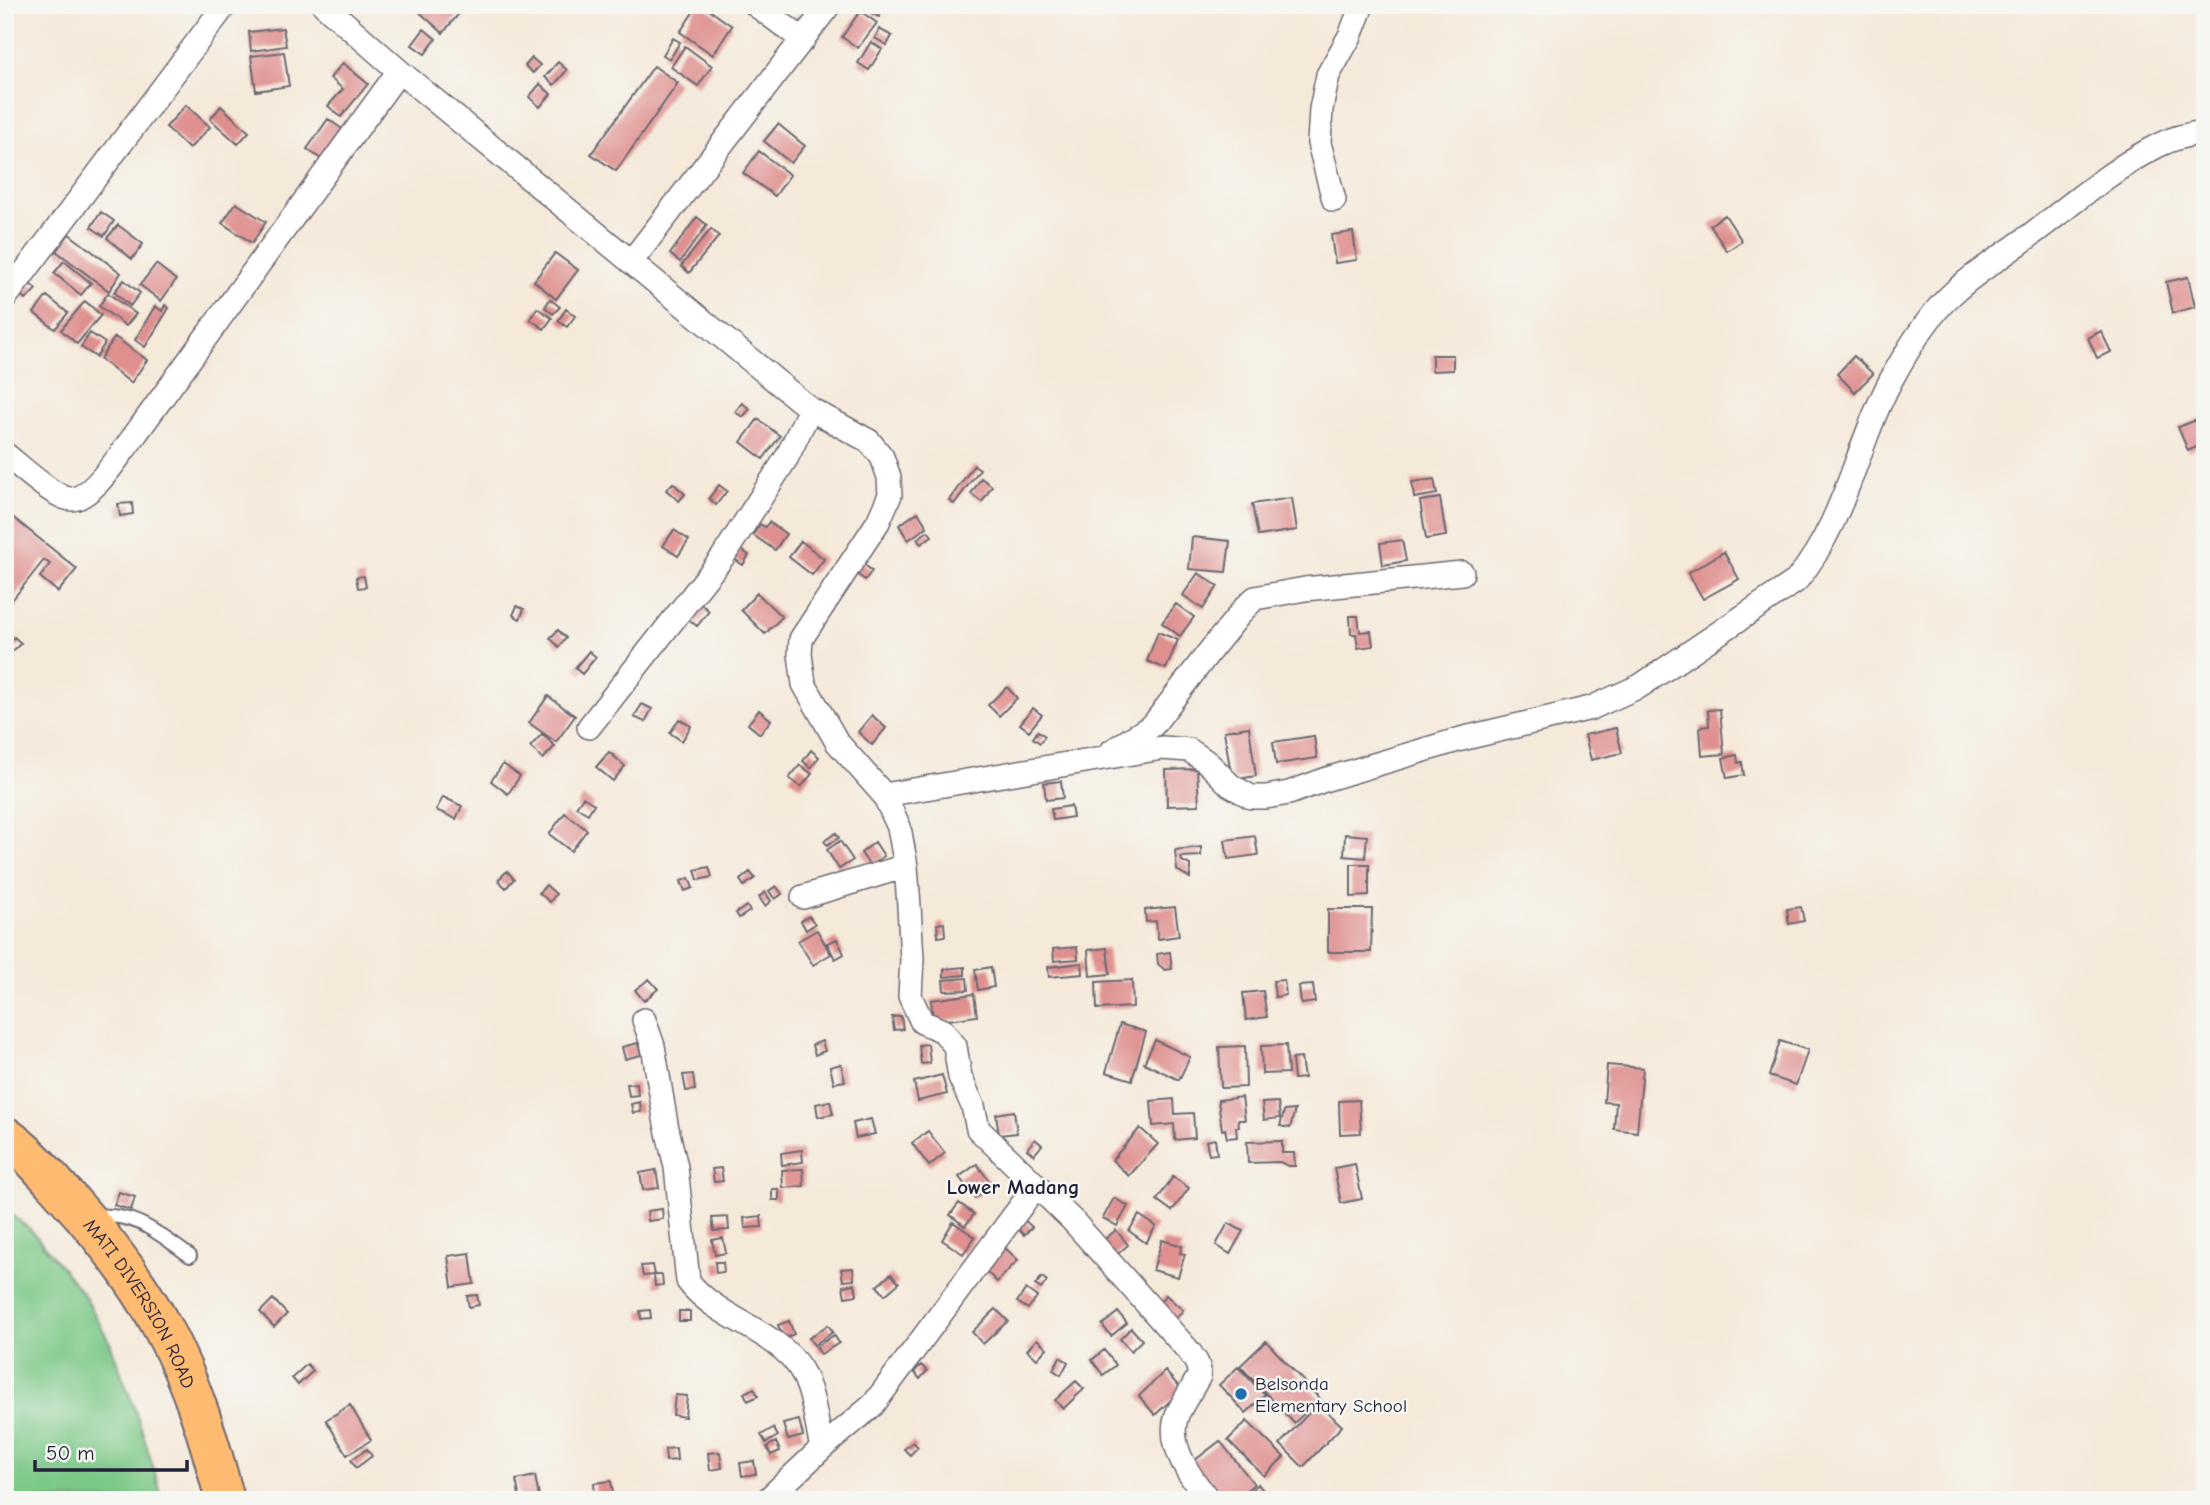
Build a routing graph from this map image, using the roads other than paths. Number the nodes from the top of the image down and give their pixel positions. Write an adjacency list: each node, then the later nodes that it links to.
1 (225, 5): 11 (street)
2 (324, 5): 7 (street)
3 (756, 5): 6 (street)
4 (829, 5): 6 (street)
5 (1362, 5): 9 (street)
6 (803, 40): 10 (street)
7 (399, 71): 10 (street); 13 (street)
8 (2205, 132): 16 (street)
9 (1334, 200)
10 (631, 262): 12 (street)
11 (5, 298)
12 (810, 409): 15 (street); 17 (street)
13 (5, 454)
14 (1462, 573): 16 (street)
15 (589, 727)
16 (1104, 757): 17 (street)
17 (884, 795): 18 (street)
18 (906, 866): 19 (street); 22 (street)
19 (803, 897)
20 (644, 1020): 25 (street)
21 (5, 1136): 23 (highway, MATI DIVERSION ROAD)
22 (1036, 1186): 25 (street); 28 (street)
23 (84, 1216): 24 (lane); 26 (highway, MATI DIVERSION ROAD)
24 (190, 1256)
25 (822, 1448): 27 (street)
26 (225, 1500)
27 (767, 1500)
28 (1209, 1500)

